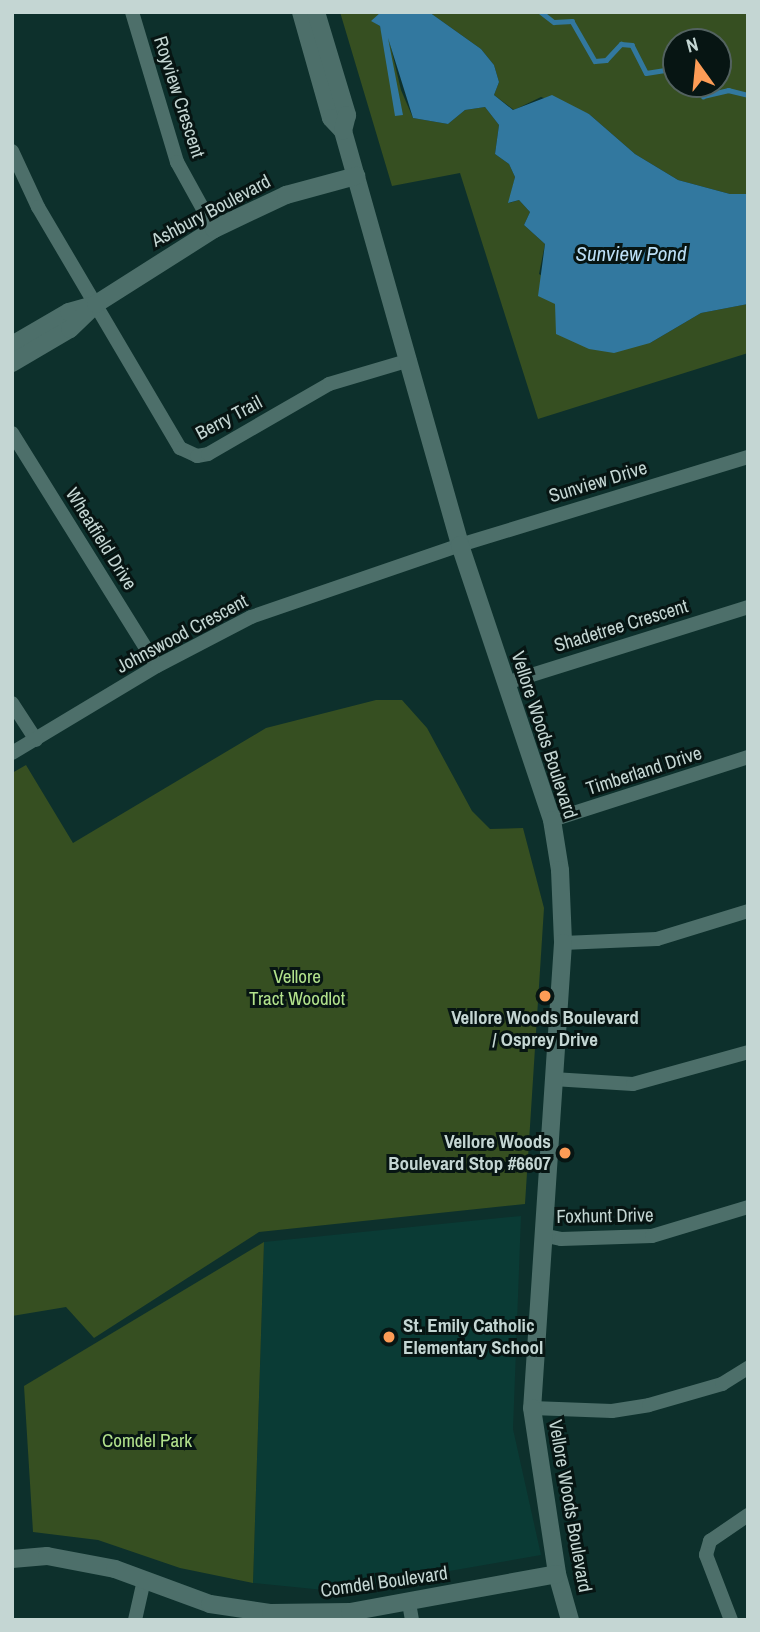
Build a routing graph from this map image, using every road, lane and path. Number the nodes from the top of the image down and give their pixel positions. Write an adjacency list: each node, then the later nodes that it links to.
1 (132, 12): 7 (street, Royview Crescent)
2 (301, 12): 4 (street, Vellore Woods Boulevard)
3 (316, 12): 4 (street, Vellore Woods Boulevard)
4 (343, 131): 6 (street, Vellore Woods Boulevard)
5 (12, 151): 8 (street)
6 (356, 176): 7 (street, Ashbury Boulevard); 10 (street, Vellore Woods Boulevard)
7 (214, 229): 8 (street, Ashbury Boulevard)
8 (96, 304): 9 (street, Ashbury Boulevard); 10 (street, Berry Trail); 11 (street, Ashbury Boulevard)
9 (12, 345)
10 (410, 359): 14 (street, Vellore Woods Boulevard)
11 (12, 363)
12 (12, 433): 16 (street, Wheatfield Drive)
13 (748, 457): 14 (street, Sunview Drive)
14 (460, 545): 16 (street, Johnswood Crescent); 17 (street, Vellore Woods Boulevard)
15 (748, 607): 17 (street, Shadetree Crescent)
16 (157, 666): 19 (street, Johnswood Crescent)
17 (506, 683): 22 (street, Vellore Woods Boulevard)
18 (12, 703): 19 (street)
19 (36, 740): 20 (street, Johnswood Crescent)
20 (12, 753)
21 (748, 757): 22 (street, Timberland Drive)
22 (552, 820): 24 (street, Vellore Woods Boulevard)
23 (748, 911): 24 (street)
24 (563, 943): 26 (street, Vellore Woods Boulevard)
25 (748, 1052): 26 (street)
26 (553, 1079): 28 (street, Vellore Woods Boulevard)
27 (748, 1207): 28 (street, Foxhunt Drive)
28 (542, 1235): 30 (street, Vellore Woods Boulevard)
29 (748, 1367): 30 (street)
30 (532, 1408): 33 (street, Vellore Woods Boulevard)
31 (748, 1515): 39 (street)
32 (12, 1559): 34 (street, Comdel Boulevard)
33 (557, 1574): 35 (street, Comdel Boulevard); 38 (street, Vellore Woods Boulevard)
34 (144, 1580): 36 (street, Comdel Boulevard); 37 (street)
35 (411, 1611): 36 (street, Comdel Boulevard)
36 (270, 1616)
37 (135, 1620)
38 (570, 1620)
39 (731, 1620)

